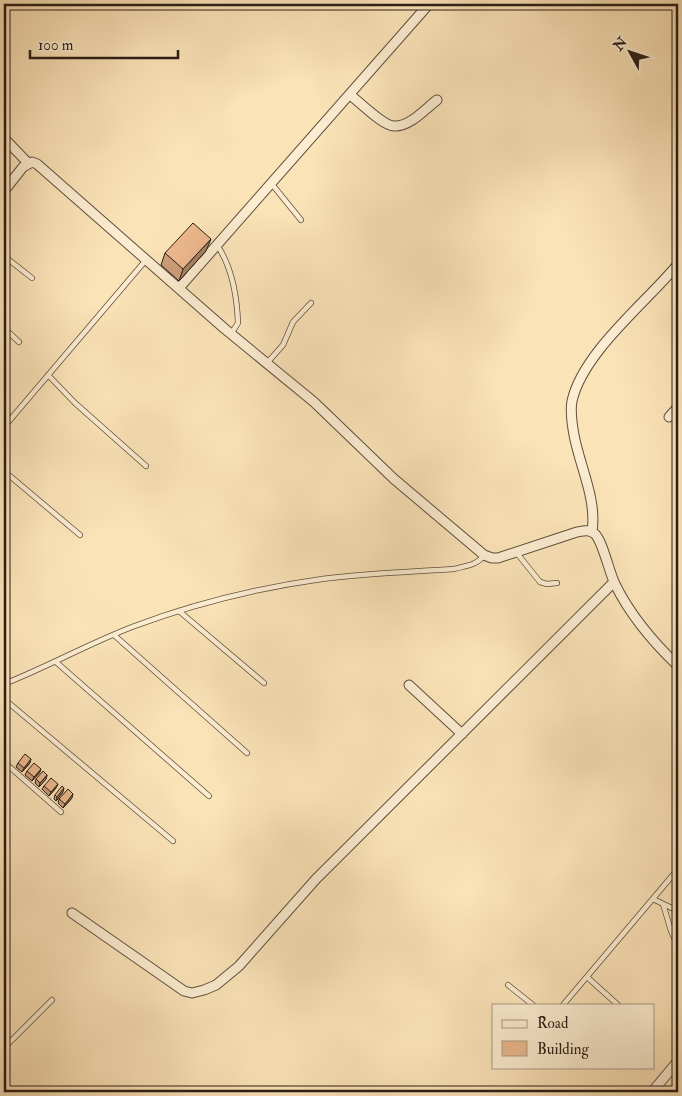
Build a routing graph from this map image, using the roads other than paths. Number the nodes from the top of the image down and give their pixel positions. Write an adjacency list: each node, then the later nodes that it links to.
1 (429, 4): 2 (street)
2 (350, 95): 3 (street); 6 (street)
3 (437, 100)
4 (4, 138): 5 (street)
5 (28, 163): 7 (street); 11 (street)
6 (272, 184): 8 (lane); 9 (street)
7 (4, 191)
8 (301, 220)
9 (217, 245): 14 (street); 17 (lane)
10 (4, 256): 13 (lane)
11 (146, 260): 14 (street); 20 (lane)
12 (678, 264): 26 (street)
13 (32, 278)
14 (179, 288): 17 (street)
15 (311, 303): 19 (lane)
16 (4, 328): 18 (lane)
17 (232, 334): 19 (street)
18 (19, 342)
19 (267, 363): 29 (street)
20 (48, 375): 23 (lane); 24 (lane)
21 (678, 407): 22 (street)
22 (669, 417)
23 (4, 426)
24 (146, 466)
25 (4, 471): 27 (lane)
26 (592, 532): 28 (street); 30 (street)
27 (80, 535)
28 (516, 552): 29 (street); 31 (lane)
29 (484, 555): 32 (lane)
30 (614, 582): 35 (street); 40 (street)
31 (557, 583)
32 (180, 611): 33 (lane); 36 (lane)
33 (114, 634): 34 (lane); 41 (lane)
34 (56, 662): 37 (lane); 43 (lane)
35 (678, 666)
36 (264, 683)
37 (4, 684)
38 (409, 685): 40 (street)
39 (4, 699): 45 (lane)
40 (462, 734): 50 (street)
41 (248, 752)
42 (4, 762): 44 (lane)
43 (210, 796)
44 (61, 812)
45 (174, 841)
46 (678, 869): 47 (lane)
47 (653, 899): 48 (lane); 52 (lane)
48 (663, 904): 49 (lane); 51 (lane)
49 (678, 911)
50 (72, 913)
51 (678, 946)
52 (587, 977): 56 (lane); 57 (lane)
53 (508, 985): 55 (lane)
54 (52, 1000): 58 (lane)
55 (532, 1004)
56 (564, 1004)
57 (617, 1004)
58 (4, 1048)
59 (678, 1061): 60 (street)
60 (652, 1092)

